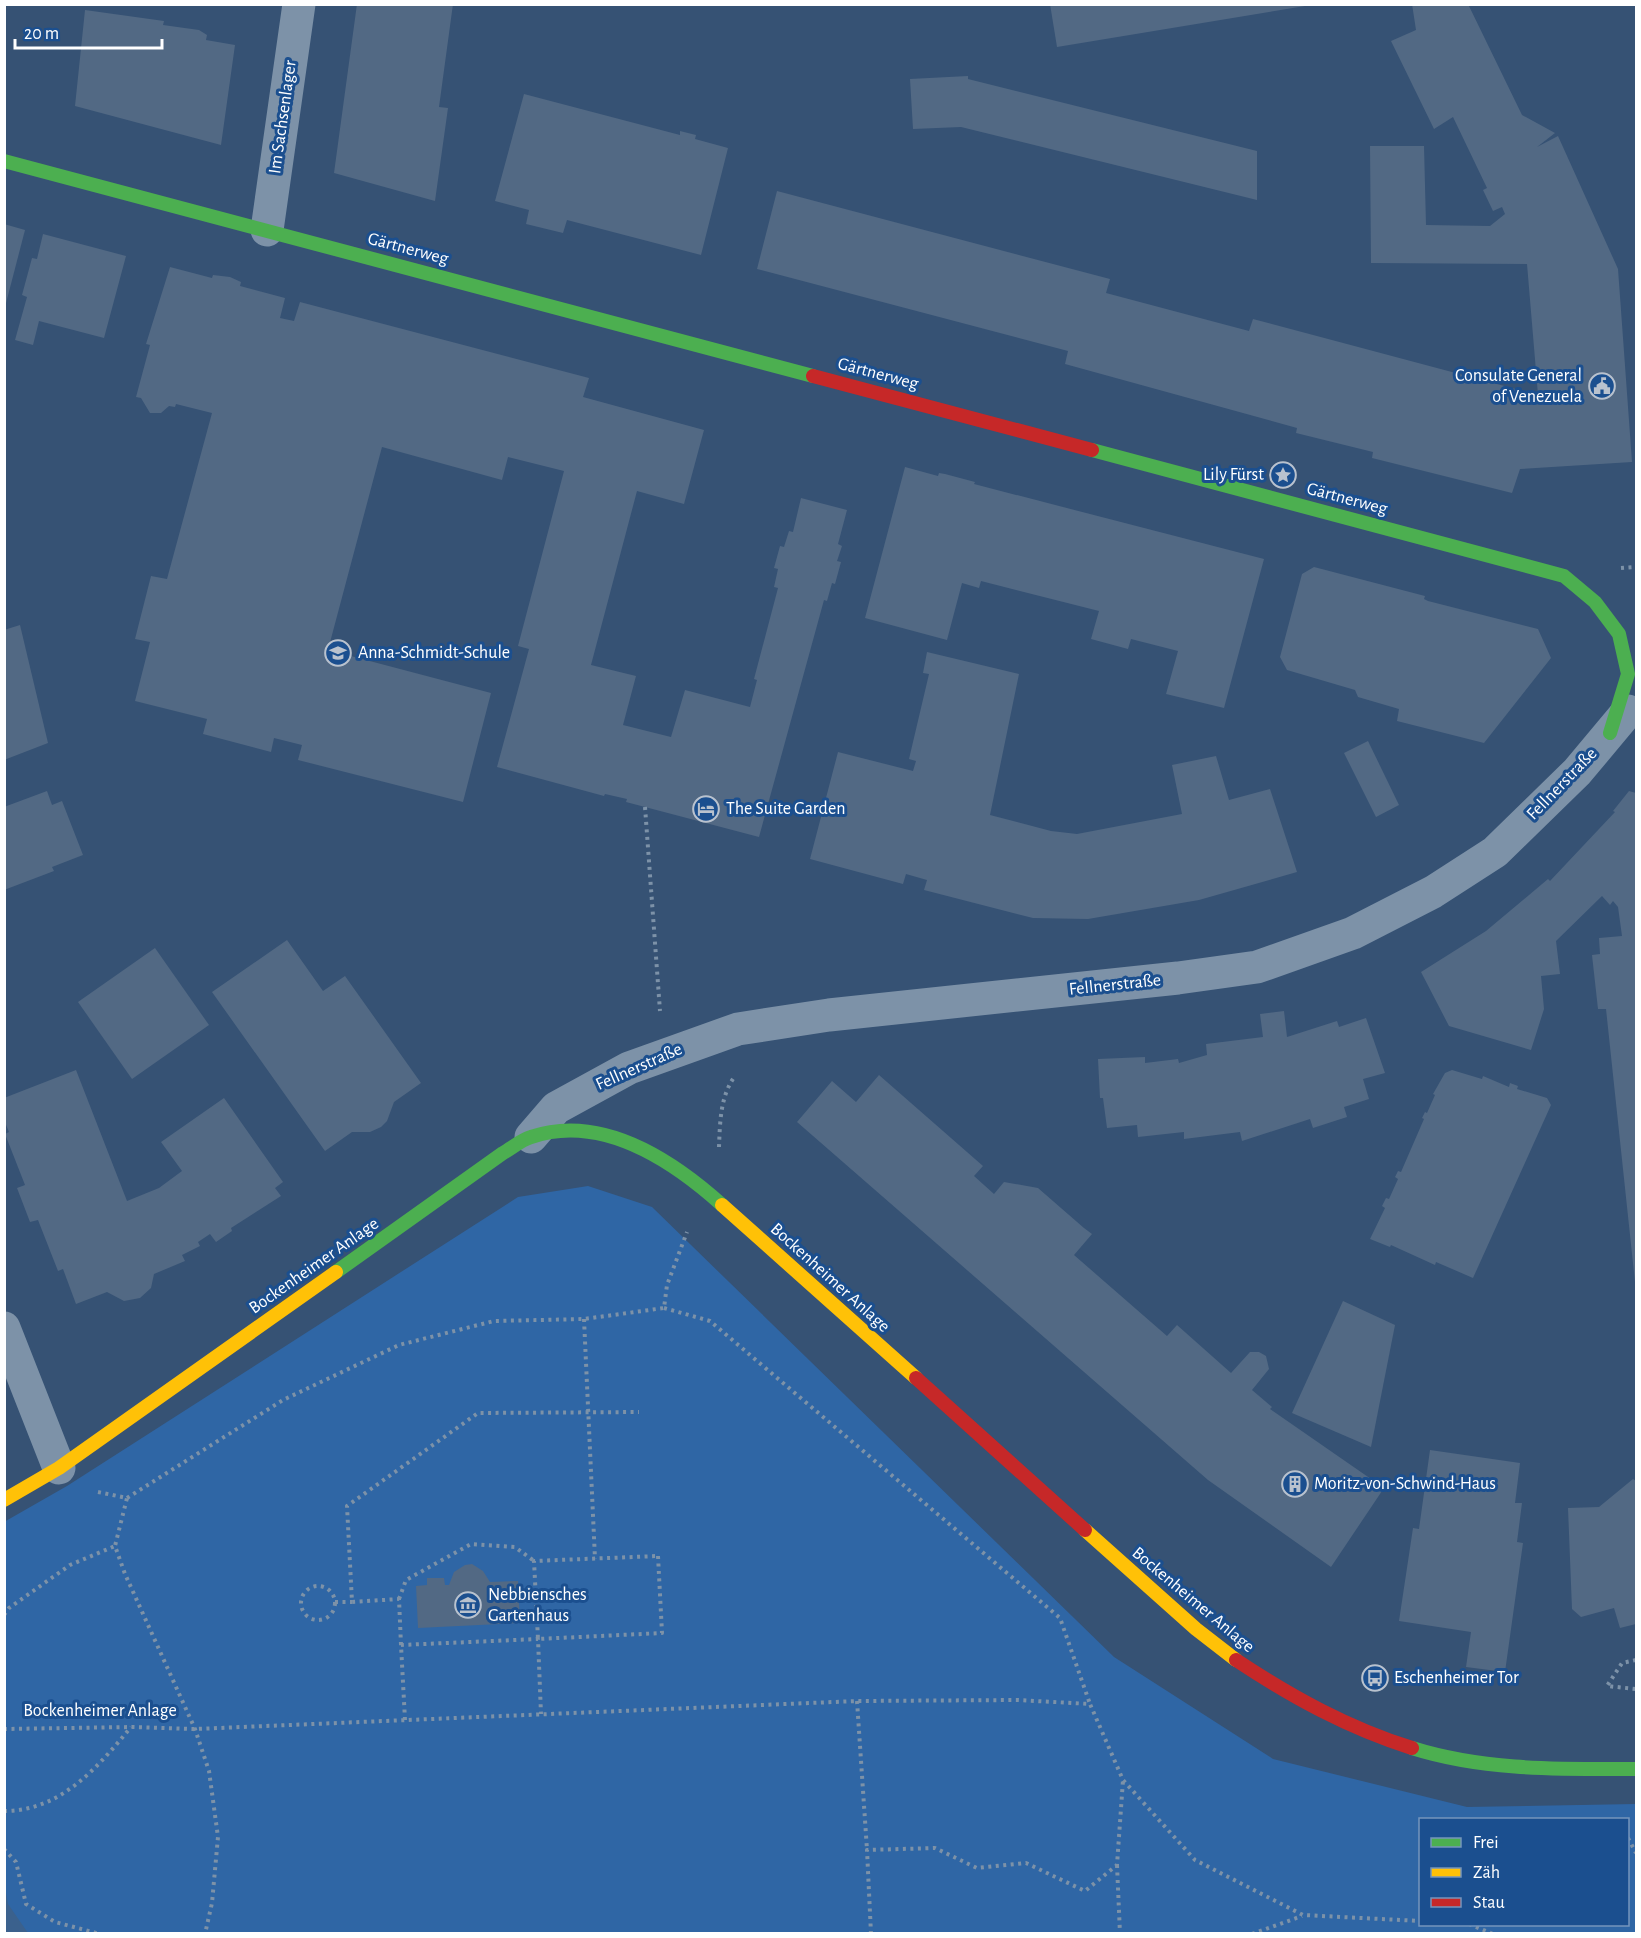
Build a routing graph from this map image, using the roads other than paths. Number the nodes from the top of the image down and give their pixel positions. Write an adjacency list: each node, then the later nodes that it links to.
1 (299, 4): 3 (street, Im Sachsenlager)
2 (4, 161): 3 (main road, Gärtnerweg)
3 (267, 230): 5 (main road, Gärtnerweg)
4 (1636, 700): 5 (street, Fellnerstraße)
5 (1610, 734): 6 (street, Fellnerstraße)
6 (531, 1137): 8 (main road, Bockenheimer Anlage); 10 (main road, Bockenheimer Anlage)
7 (4, 1328): 8 (street)
8 (59, 1468): 9 (main road, Bockenheimer Anlage)
9 (4, 1500)
10 (1636, 1769)

